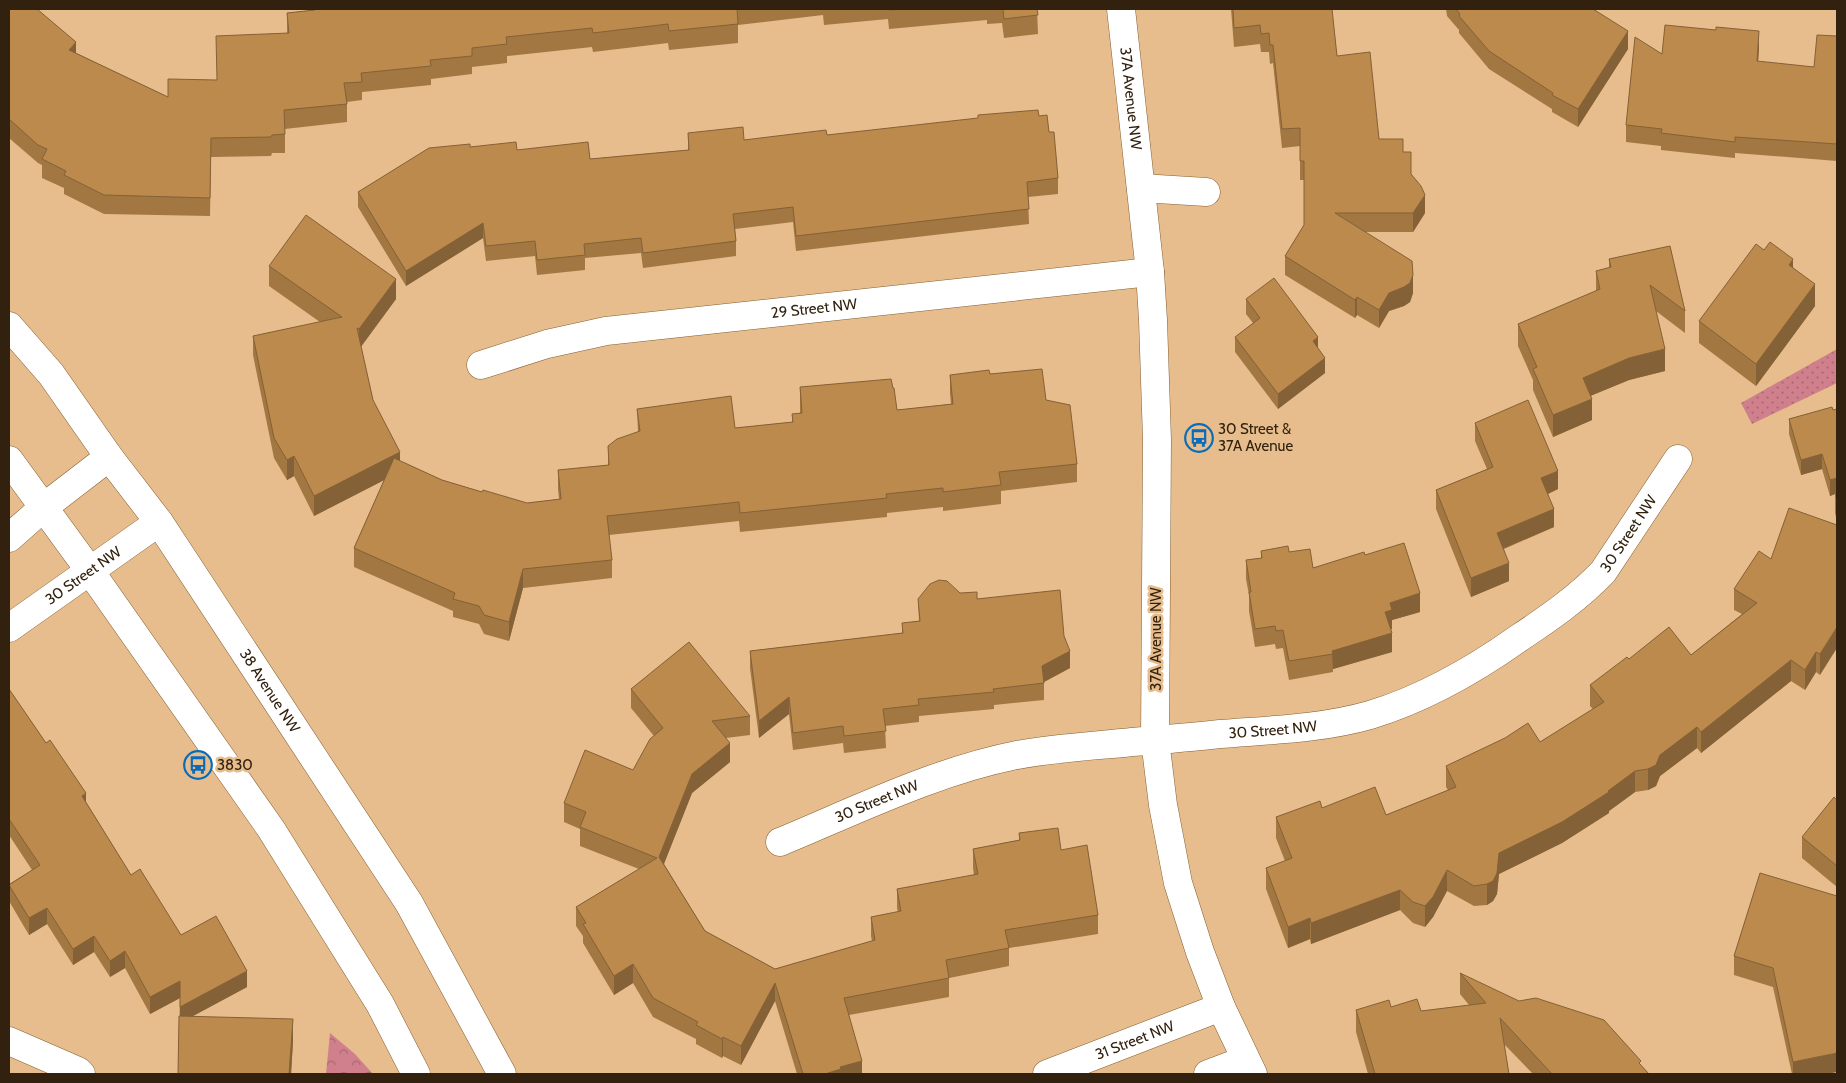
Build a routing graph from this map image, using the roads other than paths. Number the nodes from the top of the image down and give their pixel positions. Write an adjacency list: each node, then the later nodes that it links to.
1 (1121, 9): 2 (street, 37A Avenue NW)
2 (1141, 188): 3 (street); 4 (street, 37A Avenue NW)
3 (1206, 192)
4 (1150, 272): 6 (street, 29 Street NW); 15 (street, 37A Avenue NW)
5 (9, 326): 7 (street, 38 Avenue NW)
6 (481, 365)
7 (109, 457): 10 (street); 11 (street, 38 Avenue NW)
8 (1678, 459): 15 (street, 30 Street NW)
9 (9, 460): 10 (street)
10 (44, 507): 12 (street); 13 (street)
11 (159, 522): 13 (street, 30 Street NW); 22 (street, 38 Avenue NW)
12 (9, 538)
13 (90, 570): 14 (street, 30 Street NW); 21 (street)
14 (9, 628)
15 (1155, 740): 16 (street, 30 Street NW); 17 (street, 37A Avenue NW)
16 (780, 842)
17 (1221, 1007): 19 (street, 37A Avenue NW); 23 (street, 31 Street NW)
18 (9, 1041): 20 (street)
19 (1249, 1067): 24 (street)
20 (81, 1074)
21 (416, 1074)
22 (502, 1074)
23 (1047, 1074)
24 (1208, 1074)

